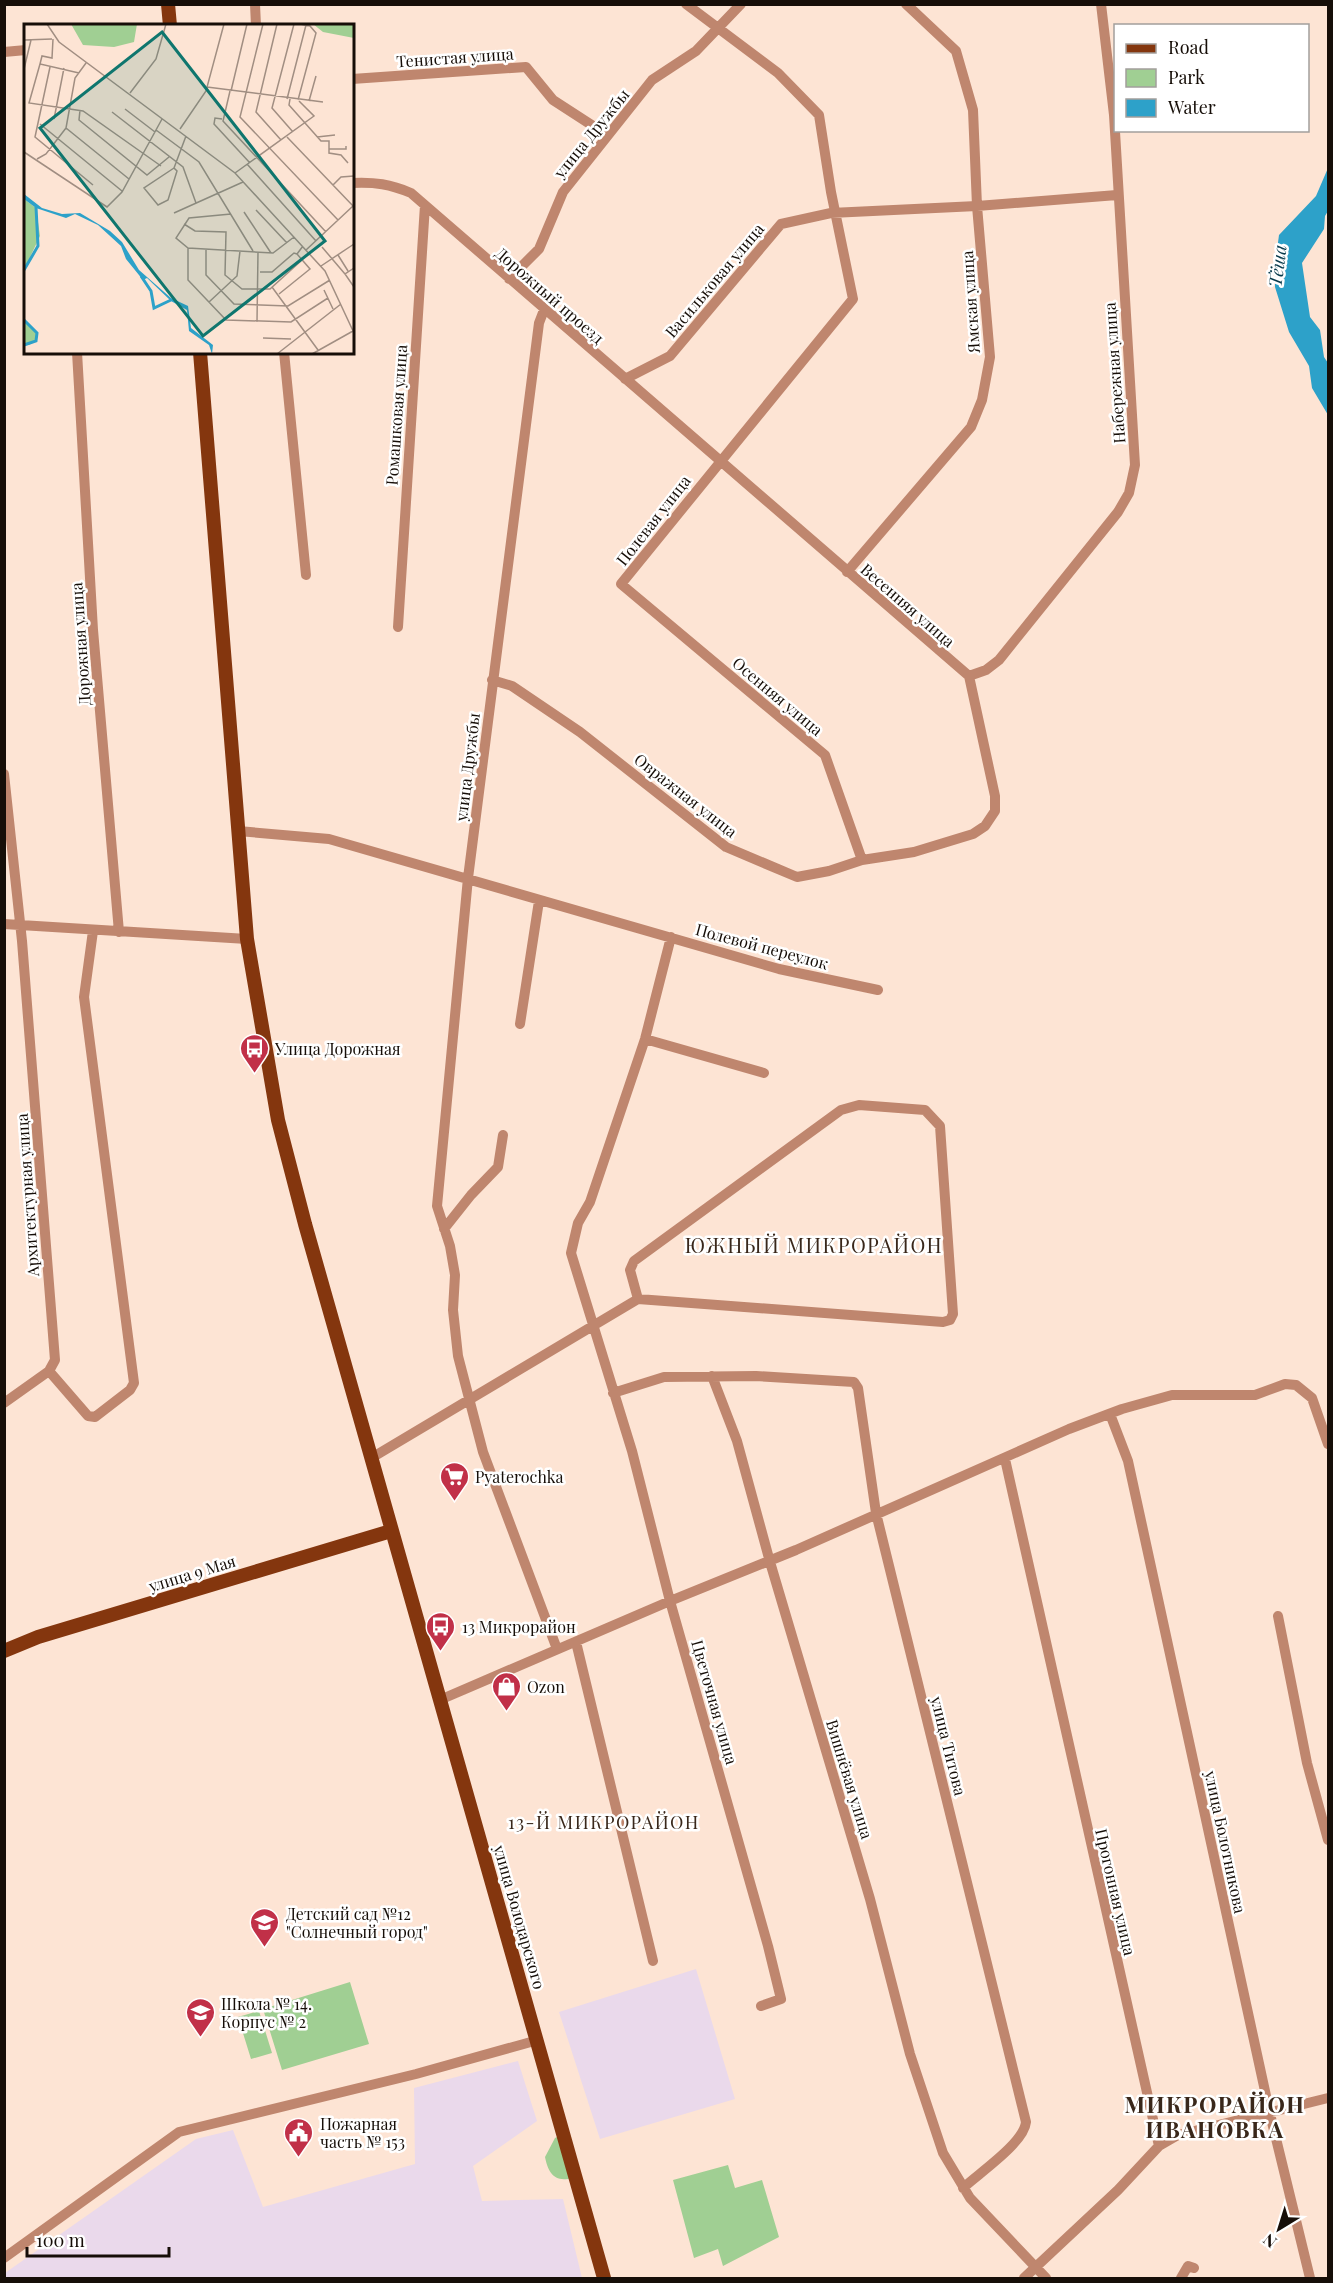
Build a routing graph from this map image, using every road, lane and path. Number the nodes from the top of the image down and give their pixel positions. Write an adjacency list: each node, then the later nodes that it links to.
1 (168, 4): 7 (main road)
2 (255, 4): 8 (street)
3 (686, 4): 9 (street)
4 (741, 4): 9 (street, улица Дружбы)
5 (906, 4): 19 (street, Ямская улица)
6 (1101, 4): 13 (street, Набережная улица)
7 (170, 24)
8 (256, 24)
9 (718, 29): 15 (street, улица Дружбы); 20 (street)
10 (24, 50): 11 (street)
11 (4, 52)
12 (354, 79): 15 (street, Тенистая улица)
13 (1114, 115)
14 (1115, 132): 17 (street, Набережная улица)
15 (607, 135): 21 (street, улица Дружбы)
16 (354, 183): 18 (street, Дорожный проезд)
17 (1117, 195): 19 (street, Васильковая улица); 32 (street, Набережная улица)
18 (425, 205): 21 (street, Дорожный проезд); 31 (street, Ромашковая улица)
19 (977, 206): 20 (street, Васильковая улица); 28 (street, Ямская улица)
20 (834, 213): 26 (street, Васильковая улица); 27 (street)
21 (509, 279): 22 (street, Дорожный проезд)
22 (544, 310): 26 (street, Дорожный проезд); 33 (street, улица Дружбы)
23 (77, 354): 42 (street, Дорожная улица)
24 (200, 354): 35 (main road, улица Володарского)
25 (284, 354): 29 (street)
26 (626, 380): 27 (street, Дорожный проезд)
27 (721, 461): 28 (street, Весенняя улица); 30 (street, Полевая улица)
28 (847, 572): 32 (street, Весенняя улица)
29 (306, 575)
30 (623, 586): 36 (street, Осенняя улица)
31 (398, 627)
32 (969, 676): 36 (street, Овражная улица)
33 (492, 680): 36 (street, Овражная улица); 37 (street, улица Дружбы)
34 (4, 774): 40 (street, Архитектурная улица)
35 (238, 831): 37 (street); 44 (main road, улица Володарского)
36 (862, 860)
37 (468, 878): 38 (street); 50 (street, улица Дружбы)
38 (539, 901): 43 (street); 46 (street)
39 (4, 924): 40 (street)
40 (20, 925): 41 (street); 53 (street, Архитектурная улица)
41 (93, 931): 42 (street); 53 (street)
42 (119, 932): 44 (street)
43 (671, 937): 45 (street, Полевой переулок); 47 (street, Полевой переулок)
44 (247, 939): 60 (main road, улица Володарского)
45 (878, 990)
46 (520, 1024)
47 (645, 1039): 48 (street); 52 (street, Полевой переулок)
48 (764, 1073)
49 (503, 1135): 50 (street)
50 (444, 1229): 56 (street, улица Дружбы)
51 (638, 1299): 51 (street); 52 (street)
52 (594, 1325): 55 (street, Полевой переулок); 56 (street)
53 (49, 1371): 57 (street)
54 (712, 1376): 55 (street); 62 (street, улица Титова); 64 (street, Вишнёвая улица)
55 (613, 1393): 65 (street, Цветочная улица)
56 (470, 1401): 60 (street); 68 (street, улица Дружбы)
57 (4, 1403)
58 (1110, 1414): 59 (street); 61 (street); 76 (street, улица Болотникова)
59 (1329, 1444)
60 (373, 1457): 63 (main road, улица Володарского)
61 (1005, 1459): 62 (street); 77 (street, Прогонная улица)
62 (876, 1513): 64 (street); 78 (street, улица Титова)
63 (391, 1531): 69 (main road, улица 9 Мая); 70 (main road, улица Володарского)
64 (770, 1562): 65 (street); 78 (street, Вишнёвая улица)
65 (670, 1601): 67 (street); 73 (street, Цветочная улица)
66 (1278, 1616): 71 (street)
67 (576, 1641): 68 (street); 72 (street)
68 (557, 1649): 70 (street)
69 (4, 1651)
70 (442, 1699): 74 (main road, улица Володарского)
71 (1329, 1840)
72 (653, 1961)
73 (761, 2006)
74 (538, 2040): 79 (street); 82 (main road, улица Володарского)
75 (1329, 2098): 76 (street)
76 (1270, 2114): 77 (street); 86 (street, улица Болотникова)
77 (1159, 2146): 81 (street)
78 (963, 2188): 81 (street, Вишнёвая улица)
79 (4, 2259)
80 (1194, 2268): 85 (street)
81 (1036, 2269): 83 (street); 84 (street, Вишнёвая улица)
82 (604, 2278)
83 (1024, 2278)
84 (1046, 2278)
85 (1181, 2278)
86 (1310, 2278)

